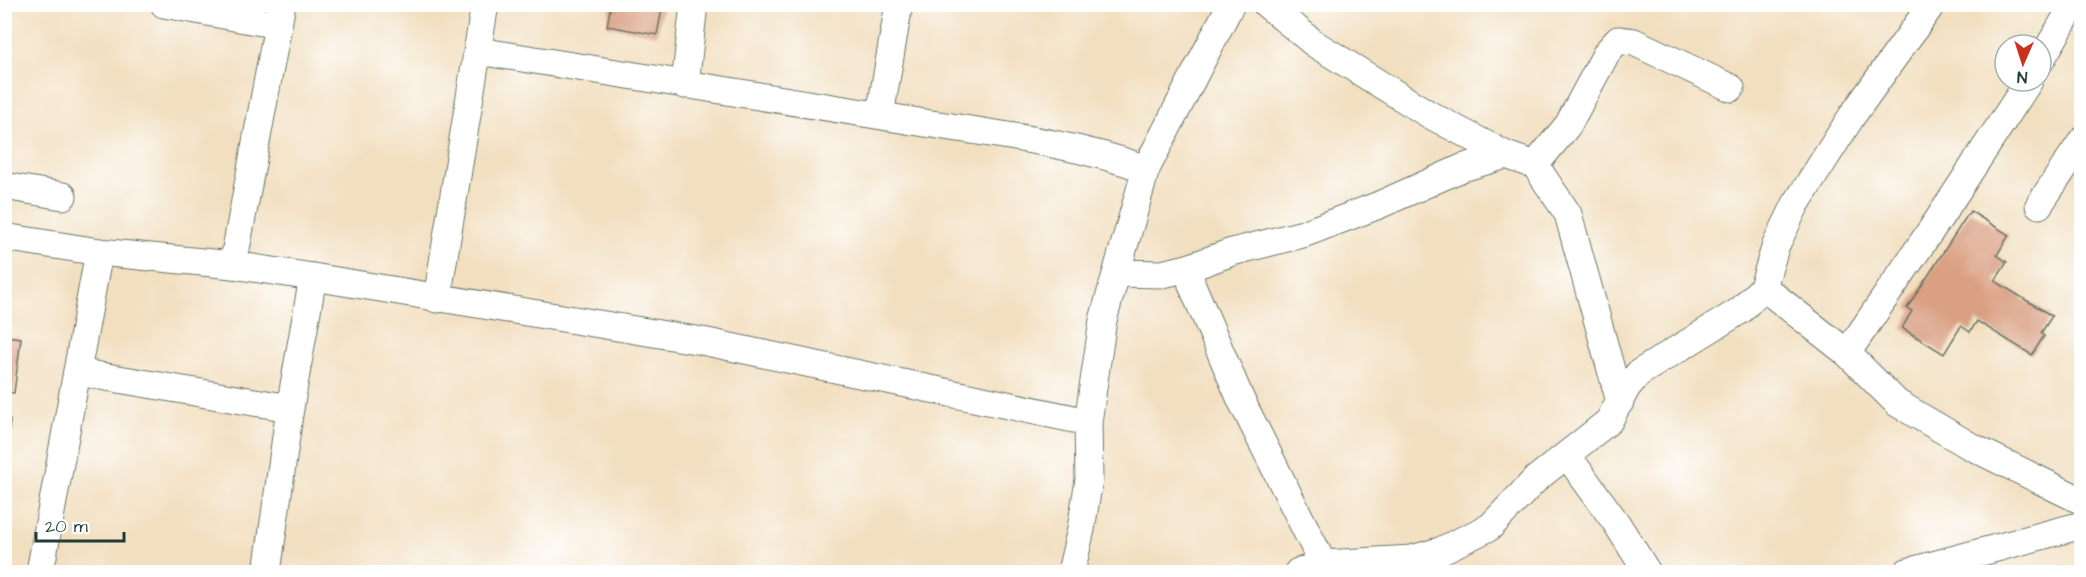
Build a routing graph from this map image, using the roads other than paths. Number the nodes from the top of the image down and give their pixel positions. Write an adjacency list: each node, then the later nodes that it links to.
1 (164, 4): 9 (street)
2 (485, 4): 11 (street)
3 (694, 4): 12 (street)
4 (899, 4): 15 (street)
5 (1231, 4): 19 (street)
6 (1266, 4): 17 (street)
7 (1932, 4): 29 (street)
8 (2074, 4): 10 (street)
9 (280, 15): 25 (street)
10 (2053, 40)
11 (478, 51): 12 (street); 30 (street)
12 (685, 85): 15 (street)
13 (1731, 88): 18 (street)
14 (2021, 93): 31 (street)
15 (880, 115): 19 (street)
16 (2082, 141): 22 (street)
17 (1506, 155): 18 (street); 26 (street)
18 (1534, 165): 33 (street)
19 (1146, 169): 27 (street)
20 (4, 186): 21 (street)
21 (63, 196)
22 (2039, 205)
23 (4, 237): 24 (street)
24 (99, 252): 25 (street); 32 (street)
25 (233, 265): 28 (street)
26 (1188, 268): 27 (street); 38 (street)
27 (1117, 273): 35 (street)
28 (313, 277): 30 (street); 34 (street)
29 (1763, 286): 31 (street); 33 (street)
30 (437, 299): 35 (street)
31 (1846, 353): 37 (street)
32 (77, 372): 34 (street); 39 (street)
33 (1620, 402): 36 (street)
34 (290, 408): 40 (street)
35 (1088, 422): 41 (street)
36 (1567, 455): 38 (street); 42 (street)
37 (2081, 506): 43 (street)
38 (1310, 568)
39 (40, 573)
40 (267, 573)
41 (1071, 573)
42 (1647, 573)
43 (1907, 573)

